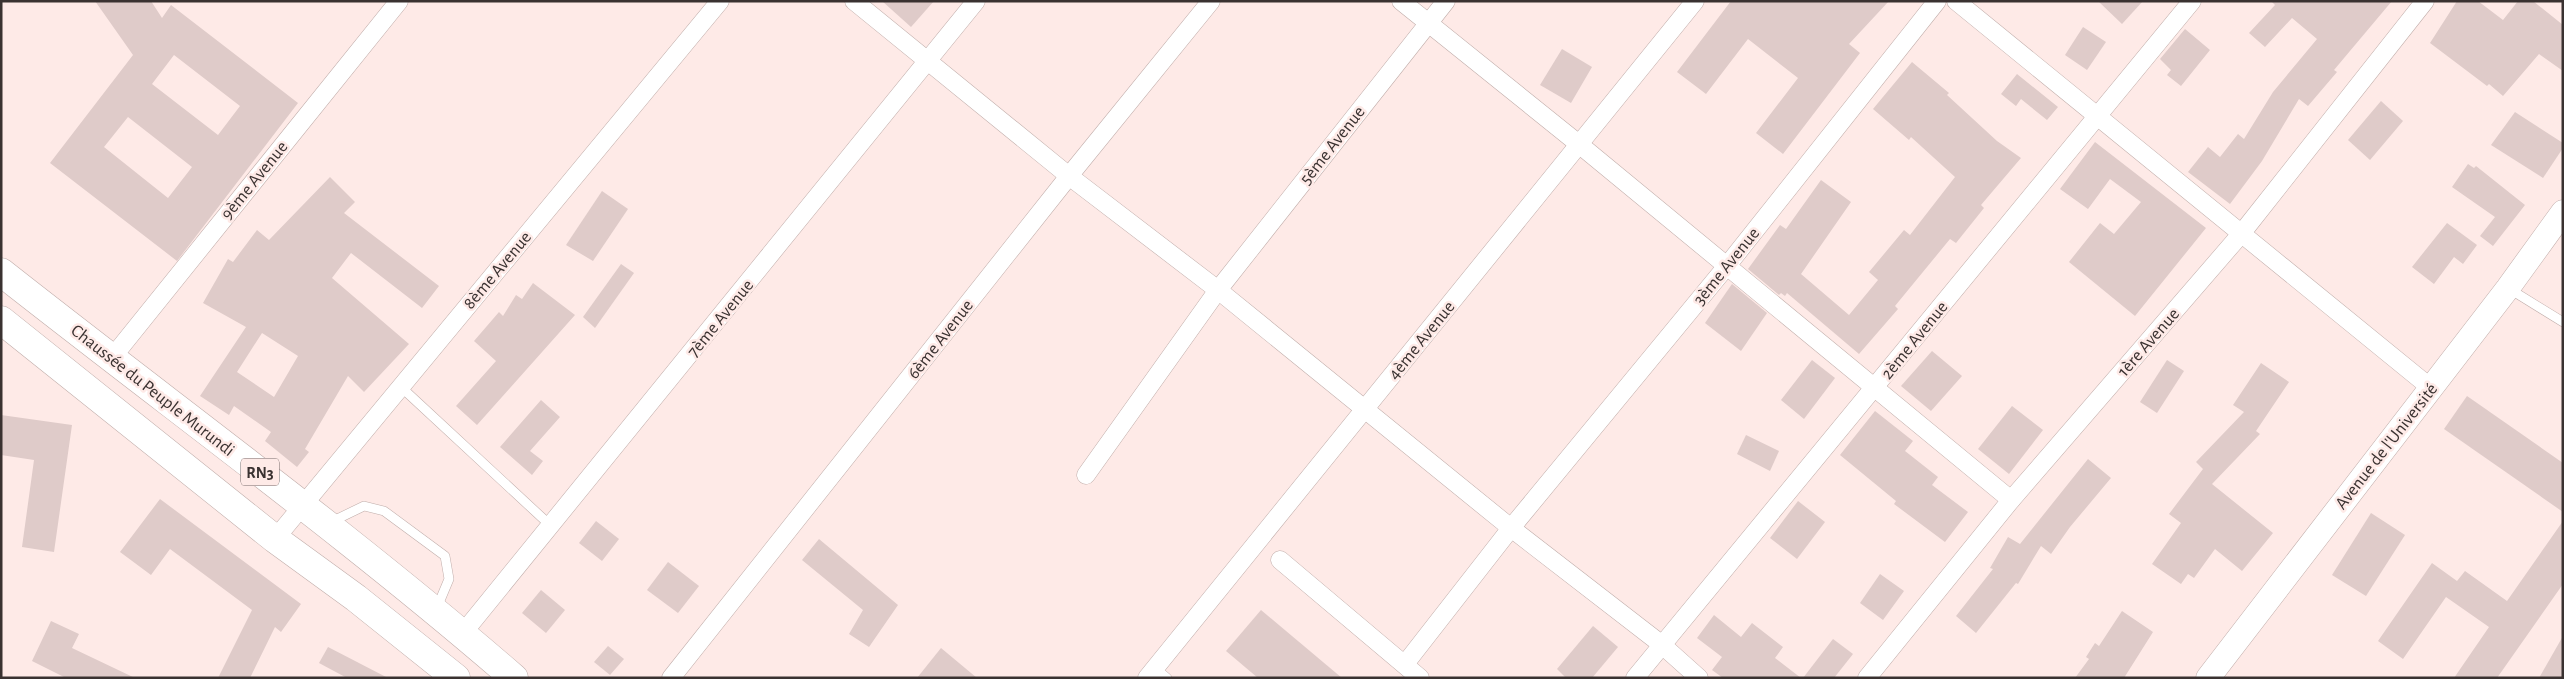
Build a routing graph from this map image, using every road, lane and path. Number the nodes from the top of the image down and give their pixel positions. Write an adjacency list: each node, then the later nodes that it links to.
1 (399, 1): 26 (street, 9ème Avenue)
2 (720, 1): 27 (street, 8ème Avenue)
3 (854, 1): 14 (street)
4 (976, 1): 14 (street, 7ème Avenue)
5 (1211, 1): 17 (street, 6ème Avenue)
6 (1401, 1): 13 (street)
7 (1446, 1): 13 (street, 5ème Avenue)
8 (1695, 1): 16 (street, 4ème Avenue)
9 (1937, 1): 20 (street, 3ème Avenue)
10 (1956, 1): 15 (street)
11 (2192, 1): 15 (street, 2ème Avenue)
12 (2425, 1): 19 (street, 1ère Avenue)
13 (1428, 23): 16 (street); 23 (street, 5ème Avenue)
14 (929, 61): 17 (street); 35 (street, 7ème Avenue)
15 (2097, 115): 19 (street); 29 (street, 2ème Avenue)
16 (1580, 145): 20 (street); 30 (street, 4ème Avenue)
17 (1069, 176): 23 (street); 46 (street, 6ème Avenue)
18 (2563, 212): 22 (street, Avenue de l'Université)
19 (2241, 234): 28 (street); 32 (street, 1ère Avenue)
20 (1726, 267): 29 (street); 36 (street, 3ème Avenue)
21 (1, 272): 26 (highway, Chaussée du Peuple Murundi / RN3)
22 (2508, 288): 25 (lane); 28 (street, Avenue de l'Université)
23 (1218, 290): 30 (street); 31 (street, 5ème Avenue)
24 (1, 320): 37 (highway, RN3)
25 (2563, 322)
26 (111, 359): 33 (highway, Chaussée du Peuple Murundi / RN3)
27 (401, 387): 33 (street, 8ème Avenue); 35 (lane)
28 (2431, 388): 51 (street, Avenue de l'Université)
29 (1874, 389): 32 (street); 41 (street, 2ème Avenue)
30 (1366, 408): 36 (street); 43 (street, 4ème Avenue)
31 (1086, 475)
32 (2011, 500): 50 (street, 1ère Avenue)
33 (303, 505): 34 (highway, Chaussée du Peuple Murundi / RN3); 37 (street, 8ème Avenue)
34 (326, 524): 39 (highway, Chaussée du Peuple Murundi / RN3); 39 (lane)
35 (550, 526): 40 (street, 7ème Avenue)
36 (1512, 528): 41 (street); 42 (street, 3ème Avenue)
37 (275, 539): 44 (highway, RN3)
38 (1280, 560): 42 (street)
39 (435, 611): 40 (highway, Chaussée du Peuple Murundi / RN3)
40 (463, 633): 45 (highway, Chaussée du Peuple Murundi / RN3)
41 (1661, 644): 48 (street, 2ème Avenue); 49 (street)
42 (1405, 664): 47 (street)
43 (1157, 674)
44 (456, 678)
45 (514, 678)
46 (671, 678)
47 (1420, 678)
48 (1635, 678)
49 (1699, 678)
50 (1867, 678)
51 (2208, 678)

